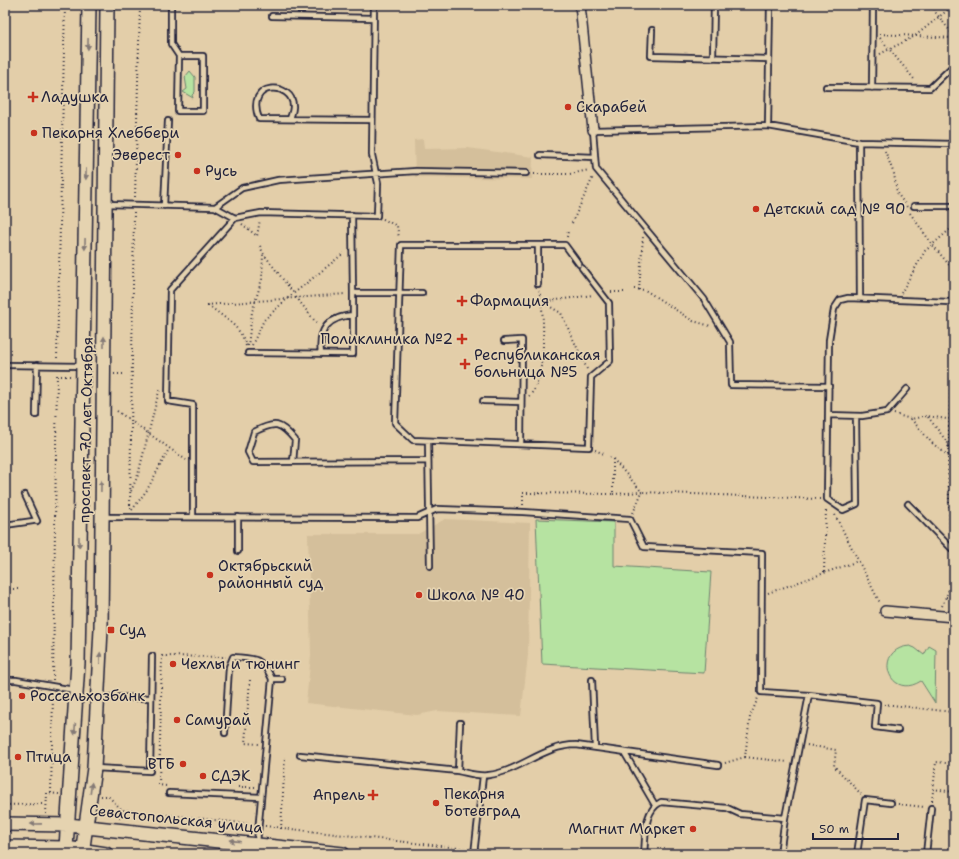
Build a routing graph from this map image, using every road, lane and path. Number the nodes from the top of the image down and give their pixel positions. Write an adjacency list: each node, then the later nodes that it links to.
1 (65, 5): 84 (path)
2 (89, 5): 41 (main road, проспект 70 лет Октября, one-way to 41)
3 (108, 5): 40 (main road, проспект 70 лет Октября)
4 (140, 5): 42 (path)
5 (171, 5): 20 (lane)
6 (374, 5): 15 (lane)
7 (580, 5): 32 (street)
8 (714, 5): 22 (lane)
9 (770, 5): 23 (lane)
10 (873, 5): 21 (lane)
11 (933, 5): 14 (path)
12 (954, 5): 14 (path)
13 (272, 16): 15 (lane)
14 (939, 17): 17 (path); 18 (path)
15 (374, 18): 29 (lane)
16 (652, 30): 22 (lane)
17 (915, 36): 18 (path); 19 (path); 19 (path)
18 (954, 37)
19 (889, 49): 21 (path); 27 (path)
20 (178, 56): 20 (lane)
21 (873, 57): 26 (lane)
22 (713, 58): 23 (lane)
23 (769, 60): 31 (lane)
24 (954, 65): 27 (lane)
25 (826, 87): 26 (lane)
26 (872, 88): 27 (lane)
27 (930, 88)
28 (290, 119): 28 (lane); 29 (lane)
29 (372, 120): 39 (lane)
30 (168, 121): 43 (lane)
31 (768, 126): 32 (lane); 33 (lane)
32 (593, 130): 36 (lane)
33 (858, 142): 34 (lane); 70 (lane)
34 (954, 144)
35 (540, 155): 36 (lane)
36 (595, 157): 37 (lane)
37 (596, 169): 38 (path); 51 (path); 52 (lane)
38 (526, 173): 39 (lane)
39 (376, 174): 46 (lane); 49 (lane)
40 (105, 204): 41 (main road); 42 (lane); 86 (main road, проспект 70 лет Октября, one-way to 40)
41 (86, 205): 85 (main road, проспект 70 лет Октября, one-way to 85)
42 (135, 205): 43 (lane); 104 (path)
43 (164, 206): 46 (lane)
44 (914, 206): 45 (lane)
45 (954, 206)
46 (214, 207): 50 (lane)
47 (261, 213): 48 (lane); 50 (lane); 50 (path)
48 (352, 215): 49 (lane); 63 (lane)
49 (377, 216): 54 (path)
50 (235, 218): 88 (lane)
51 (572, 223)
52 (643, 226): 61 (path); 76 (lane)
53 (954, 226): 74 (path)
54 (401, 245): 55 (lane); 64 (lane)
55 (538, 245): 59 (lane); 66 (lane)
56 (260, 246): 57 (path)
57 (262, 253): 67 (path); 72 (path)
58 (344, 254): 67 (path)
59 (538, 284): 73 (path)
60 (634, 289): 61 (path)
61 (639, 290): 76 (path)
62 (626, 292): 66 (path)
63 (353, 293): 64 (lane); 69 (path); 75 (lane)
64 (400, 293): 65 (lane); 106 (lane)
65 (422, 293)
66 (601, 293): 73 (path); 87 (lane)
67 (294, 294): 68 (path); 69 (path)
68 (288, 298): 69 (path); 72 (path); 79 (path)
69 (297, 298): 77 (path)
70 (860, 298): 74 (lane); 89 (lane)
71 (954, 298): 74 (lane)
72 (255, 301): 79 (path); 79 (path)
73 (542, 302): 87 (path); 94 (path)
74 (896, 302)
75 (353, 315): 77 (lane); 80 (lane)
76 (722, 328): 89 (lane)
77 (323, 331): 80 (lane)
78 (504, 341): 94 (lane)
79 (248, 353): 80 (lane)
80 (321, 354)
81 (5, 365): 82 (lane)
82 (37, 365): 84 (lane); 97 (lane)
83 (954, 365): 91 (path)
84 (57, 366): 85 (lane); 154 (path)
85 (82, 366): 86 (main road); 130 (main road, проспект 70 лет Октября)
86 (104, 366): 126 (main road, проспект 70 лет Октября, one-way to 86)
87 (591, 377): 107 (lane)
88 (168, 378): 105 (path); 117 (lane)
89 (828, 386): 98 (lane)
90 (954, 387): 91 (path)
91 (951, 389): 102 (path)
92 (908, 390): 96 (lane)
93 (483, 401): 94 (lane)
94 (522, 402): 107 (lane)
95 (117, 411): 104 (path)
96 (887, 412): 99 (lane); 101 (path)
97 (36, 415)
98 (828, 416): 99 (lane); 122 (lane)
99 (856, 416): 122 (lane)
100 (927, 416): 101 (path); 102 (path); 108 (path)
101 (911, 419): 112 (path)
102 (950, 420): 103 (path); 108 (path)
103 (954, 420)
104 (130, 421): 105 (path); 118 (path)
105 (149, 434): 109 (path); 118 (path)
106 (428, 441): 107 (lane); 115 (lane)
107 (521, 444)
108 (950, 444): 110 (path); 112 (path)
109 (169, 448): 117 (path); 118 (path)
110 (954, 451)
111 (607, 456): 113 (path)
112 (948, 456): 114 (path); 132 (path)
113 (613, 459): 119 (path); 120 (path)
114 (954, 460)
115 (428, 461): 116 (lane); 125 (lane)
116 (293, 462): 116 (lane)
117 (193, 465): 127 (lane)
118 (130, 492)
119 (642, 492): 120 (path); 122 (path); 129 (path)
120 (613, 494): 124 (path)
121 (25, 495): 131 (lane)
122 (828, 499): 135 (path); 137 (path)
123 (908, 504): 134 (lane)
124 (523, 512): 125 (lane); 129 (lane)
125 (428, 514): 128 (lane); 136 (lane)
126 (100, 517): 127 (lane); 130 (main road); 158 (main road, проспект 70 лет Октября, one-way to 126)
127 (192, 517): 128 (lane)
128 (238, 517): 133 (lane)
129 (630, 520): 141 (lane)
130 (79, 522): 155 (main road, проспект 70 лет Октября, one-way to 155)
131 (5, 525)
132 (950, 535)
133 (238, 551)
134 (954, 551)
135 (858, 562): 137 (path); 144 (path)
136 (430, 566)
137 (824, 572): 141 (path)
138 (954, 578): 142 (path)
139 (5, 589): 140 (path)
140 (20, 589)
141 (762, 596): 156 (lane)
142 (946, 597): 143 (path); 145 (path)
143 (954, 597)
144 (885, 611): 145 (street)
145 (938, 616): 146 (street)
146 (954, 616)
147 (152, 656): 159 (lane)
148 (233, 657): 149 (lane); 164 (lane); 179 (path)
149 (272, 679): 150 (lane); 186 (lane)
150 (282, 679)
151 (5, 680): 154 (lane)
152 (250, 680): 166 (path)
153 (592, 680): 167 (lane)
154 (53, 687): 155 (lane); 183 (path)
155 (77, 690): 195 (main road, проспект 70 лет Октября, one-way to 195)
156 (761, 692): 157 (lane); 171 (path)
157 (809, 695): 160 (lane); 165 (lane)
158 (98, 697): 159 (lane); 175 (main road, проспект 70 лет Октября)
159 (151, 698): 175 (lane)
160 (877, 703): 161 (path); 163 (lane)
161 (952, 712)
162 (460, 723): 176 (lane)
163 (898, 730)
164 (225, 733)
165 (799, 743): 172 (lane); 187 (path)
166 (254, 744)
167 (595, 747): 168 (lane); 177 (lane)
168 (624, 752): 174 (lane); 191 (lane)
169 (300, 755): 176 (lane)
170 (285, 757): 198 (path)
171 (745, 757): 172 (path); 174 (path)
172 (796, 763): 193 (lane)
173 (946, 763): 181 (path)
174 (718, 765)
175 (94, 768): 185 (main road, проспект 70 лет Октября, one-way to 175)
176 (458, 772): 177 (lane)
177 (482, 776): 203 (lane)
178 (258, 780): 180 (path)
179 (167, 786)
180 (235, 787)
181 (933, 790): 182 (path); 192 (path)
182 (954, 792)
183 (51, 793)
184 (169, 793): 186 (lane)
185 (90, 796): 196 (path); 197 (main road, проспект 70 лет Октября)
186 (261, 797): 196 (lane)
187 (866, 800): 188 (lane); 210 (lane)
188 (891, 803): 192 (path)
189 (42, 804): 190 (path)
190 (5, 805)
191 (655, 805): 193 (lane); 208 (lane)
192 (931, 808): 211 (lane)
193 (785, 818): 209 (lane)
194 (5, 824): 195 (main road, Севастопольская улица, one-way to 194)
195 (68, 824): 197 (main road, Севастопольская улица); 201 (main road, проспект 70 лет Октября)
196 (258, 825): 198 (path); 199 (lane)
197 (87, 827): 199 (main road, Севастопольская улица, one-way to 197); 202 (main road, проспект 70 лет Октября)
198 (281, 829): 203 (path)
199 (257, 843): 206 (main road, Севастопольская улица)
200 (7, 850): 201 (main road)
201 (67, 851): 202 (main road)
202 (83, 852): 205 (main road)
203 (474, 852): 204 (path)
204 (492, 853): 207 (path)
205 (106, 854)
206 (343, 854)
207 (506, 854)
208 (644, 854)
209 (780, 854)
210 (857, 854)
211 (926, 854)

